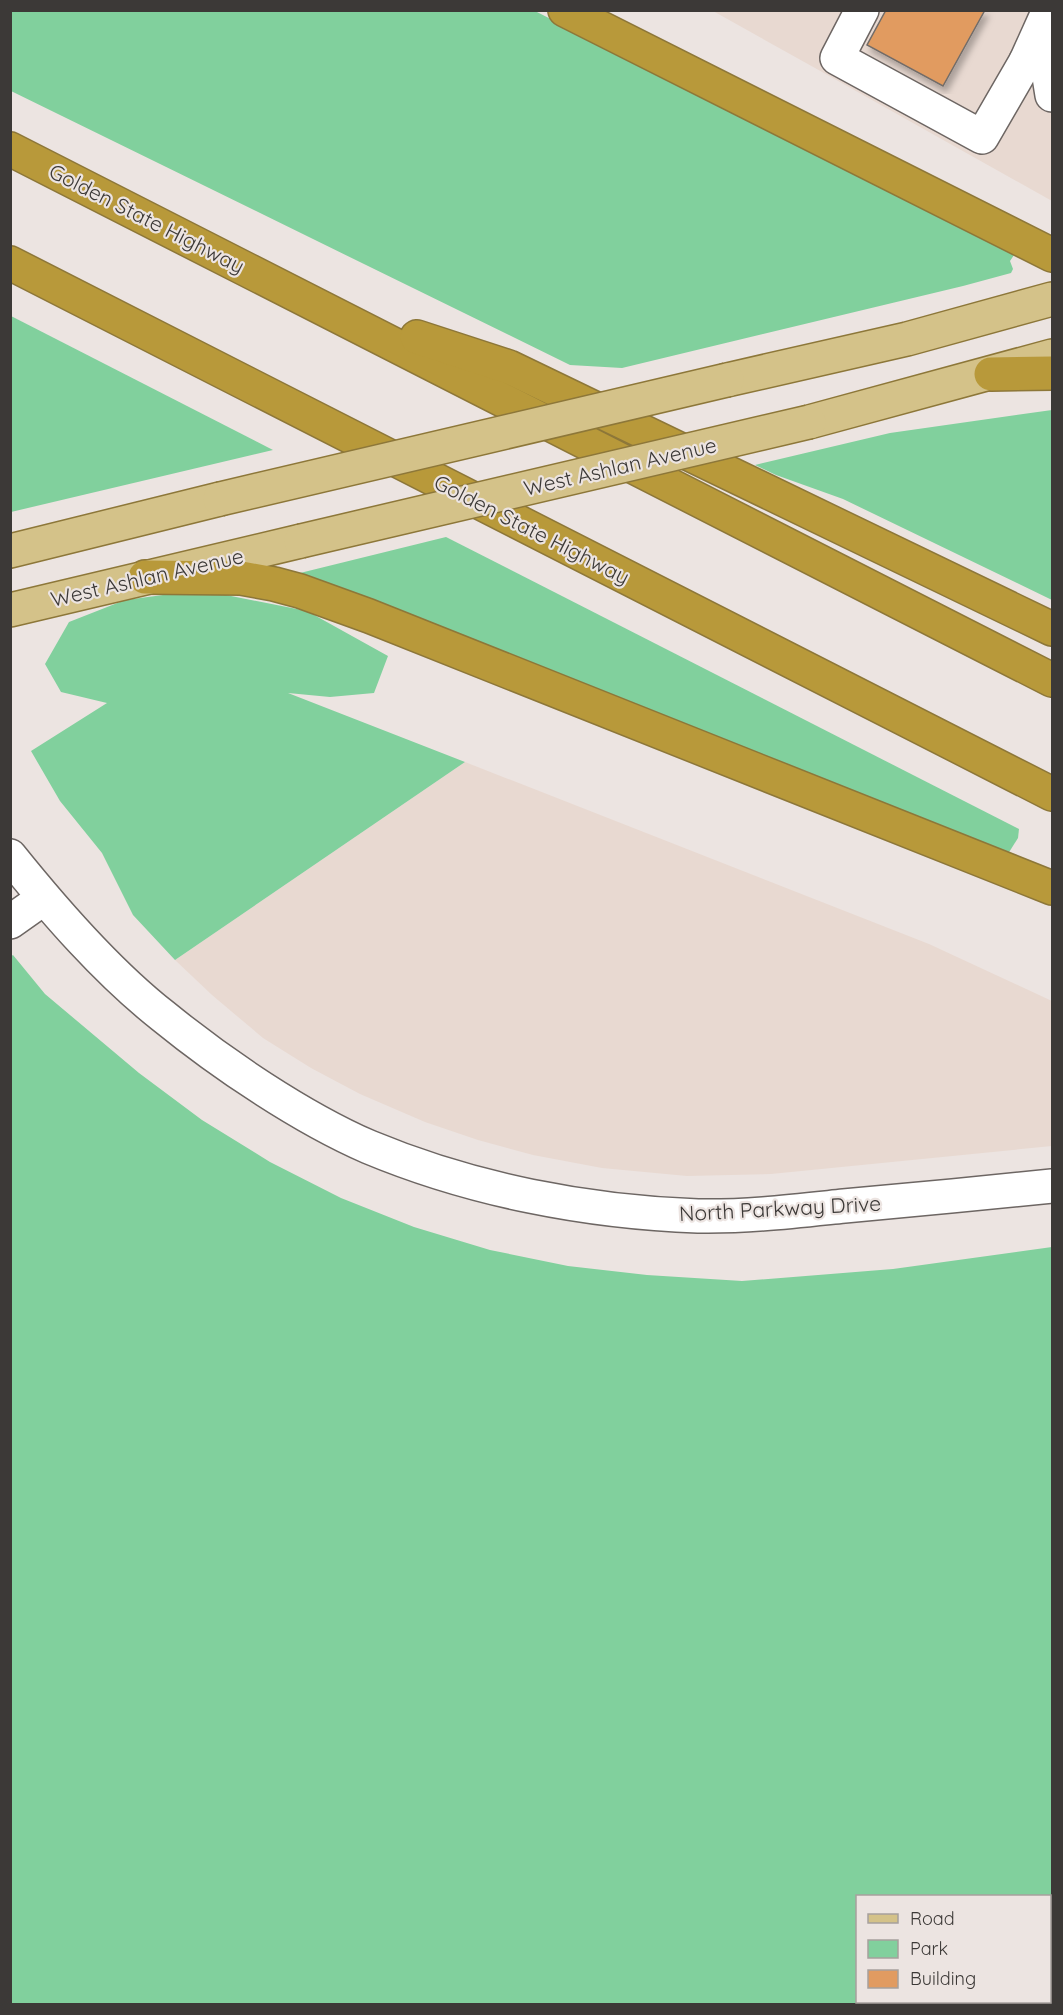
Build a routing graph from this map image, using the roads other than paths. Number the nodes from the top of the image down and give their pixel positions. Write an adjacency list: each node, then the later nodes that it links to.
1 (565, 10): 7 (highway)
2 (862, 10): 4 (street)
3 (1049, 10): 4 (street)
4 (1042, 58): 5 (street)
5 (1053, 95)
6 (10, 148): 10 (highway, Golden State Highway)
7 (1053, 255)
8 (10, 263): 19 (highway, Golden State Highway)
9 (1053, 298): 14 (main road, bridge)
10 (319, 306): 17 (highway); 18 (highway, Golden State Highway)
11 (1053, 356): 13 (main road, West Ashlan Avenue)
12 (1053, 373): 13 (highway)
13 (991, 374): 15 (main road, West Ashlan Avenue, bridge)
14 (10, 550)
15 (145, 577): 16 (main road, West Ashlan Avenue); 21 (highway)
16 (10, 609)
17 (1053, 629)
18 (1053, 680)
19 (1053, 794)
20 (10, 856): 22 (street, North Parkway Drive)
21 (1053, 888)
22 (44, 898): 23 (street); 24 (street, North Parkway Drive)
23 (10, 922)
24 (1053, 1186)

